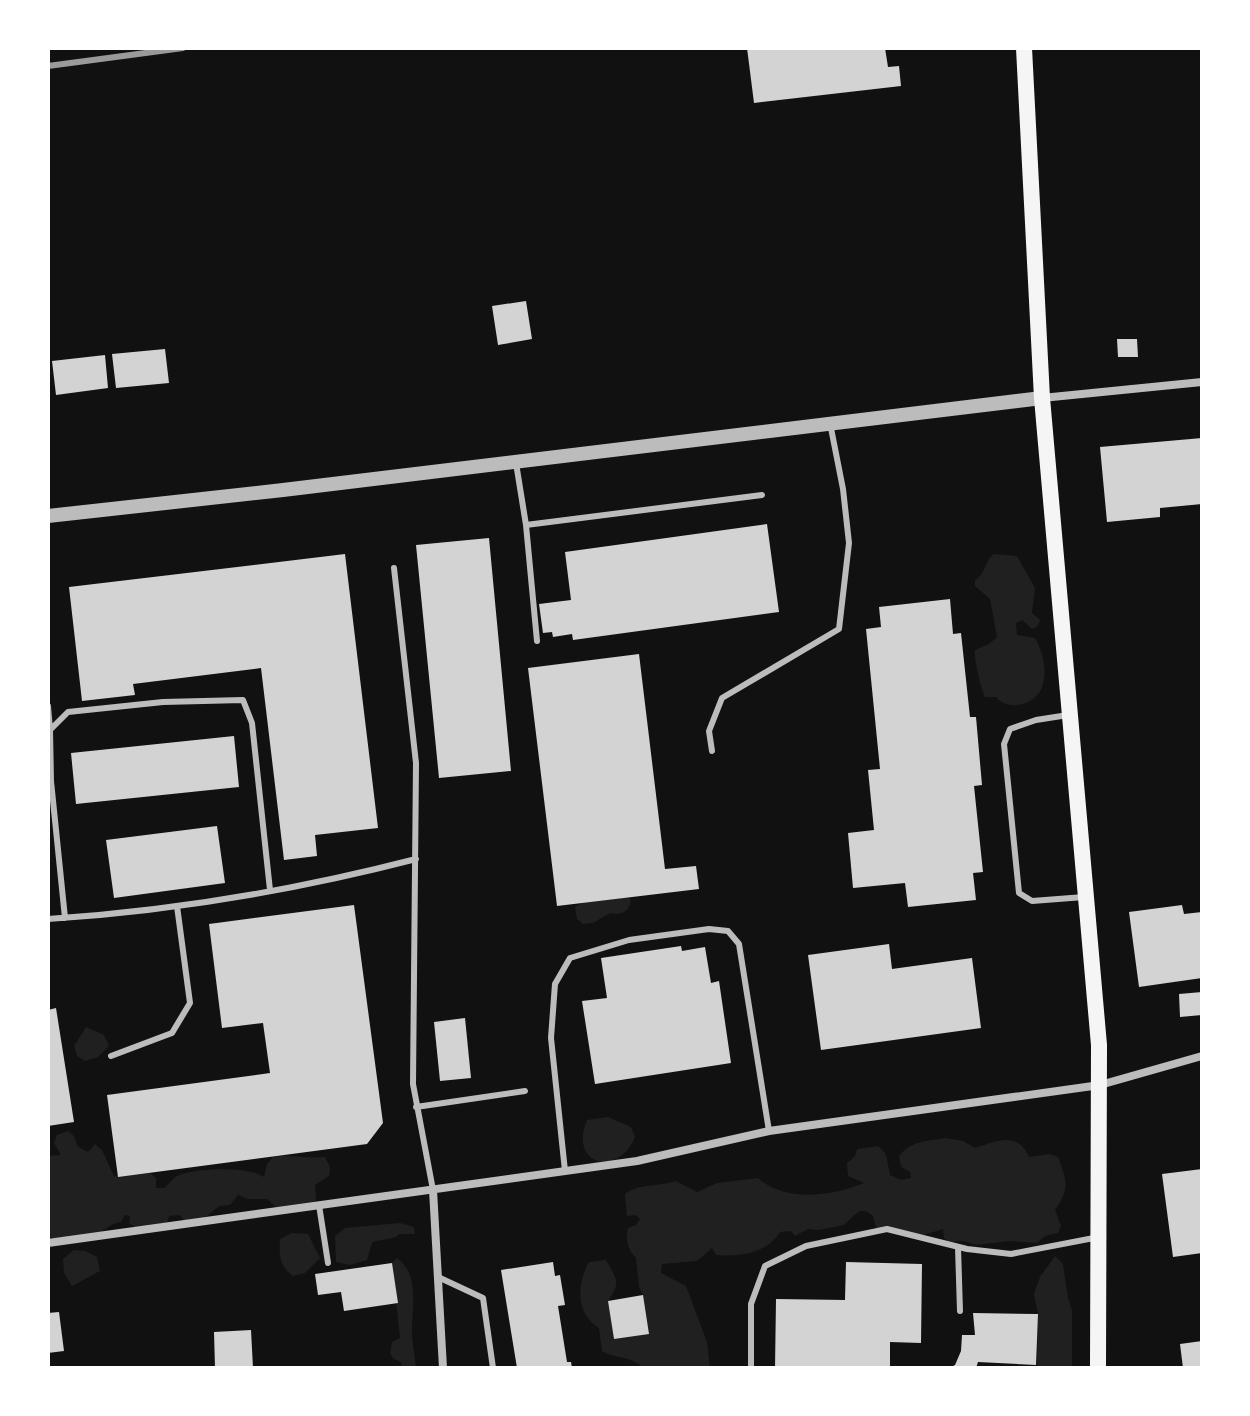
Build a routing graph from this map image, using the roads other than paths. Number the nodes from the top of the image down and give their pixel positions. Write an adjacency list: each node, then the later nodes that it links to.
1 (1024, 48): 3 (main road)
2 (1202, 382): 3 (street)
3 (1042, 398): 4 (street); 12 (main road)
4 (830, 423): 5 (street); 14 (lane)
5 (516, 462): 7 (street); 8 (lane)
6 (762, 495): 8 (lane)
7 (48, 516)
8 (526, 525): 10 (lane)
9 (394, 568): 15 (lane)
10 (537, 641)
11 (48, 706): 13 (lane)
12 (1069, 715): 17 (main road); 17 (lane)
13 (49, 730): 16 (lane); 19 (lane)
14 (712, 751)
15 (416, 859): 16 (lane); 25 (lane)
16 (270, 890): 18 (lane)
17 (1084, 897): 23 (main road)
18 (177, 906): 19 (lane); 21 (lane)
19 (65, 918): 20 (lane)
20 (48, 919)
21 (111, 1056)
22 (1202, 1056): 23 (street)
23 (1100, 1085): 26 (street); 30 (main road)
24 (525, 1091): 25 (lane)
25 (416, 1107): 28 (lane)
26 (769, 1131): 27 (street); 27 (lane)
27 (565, 1171): 28 (street)
28 (433, 1190): 29 (street); 34 (street)
29 (319, 1205): 31 (street); 33 (lane)
30 (1099, 1237): 32 (lane); 39 (main road)
31 (48, 1243)
32 (958, 1247): 35 (lane); 38 (lane)
33 (328, 1263)
34 (438, 1277): 36 (street); 37 (lane)
35 (960, 1311)
36 (443, 1368)
37 (493, 1368)
38 (751, 1368)
39 (1098, 1368)

